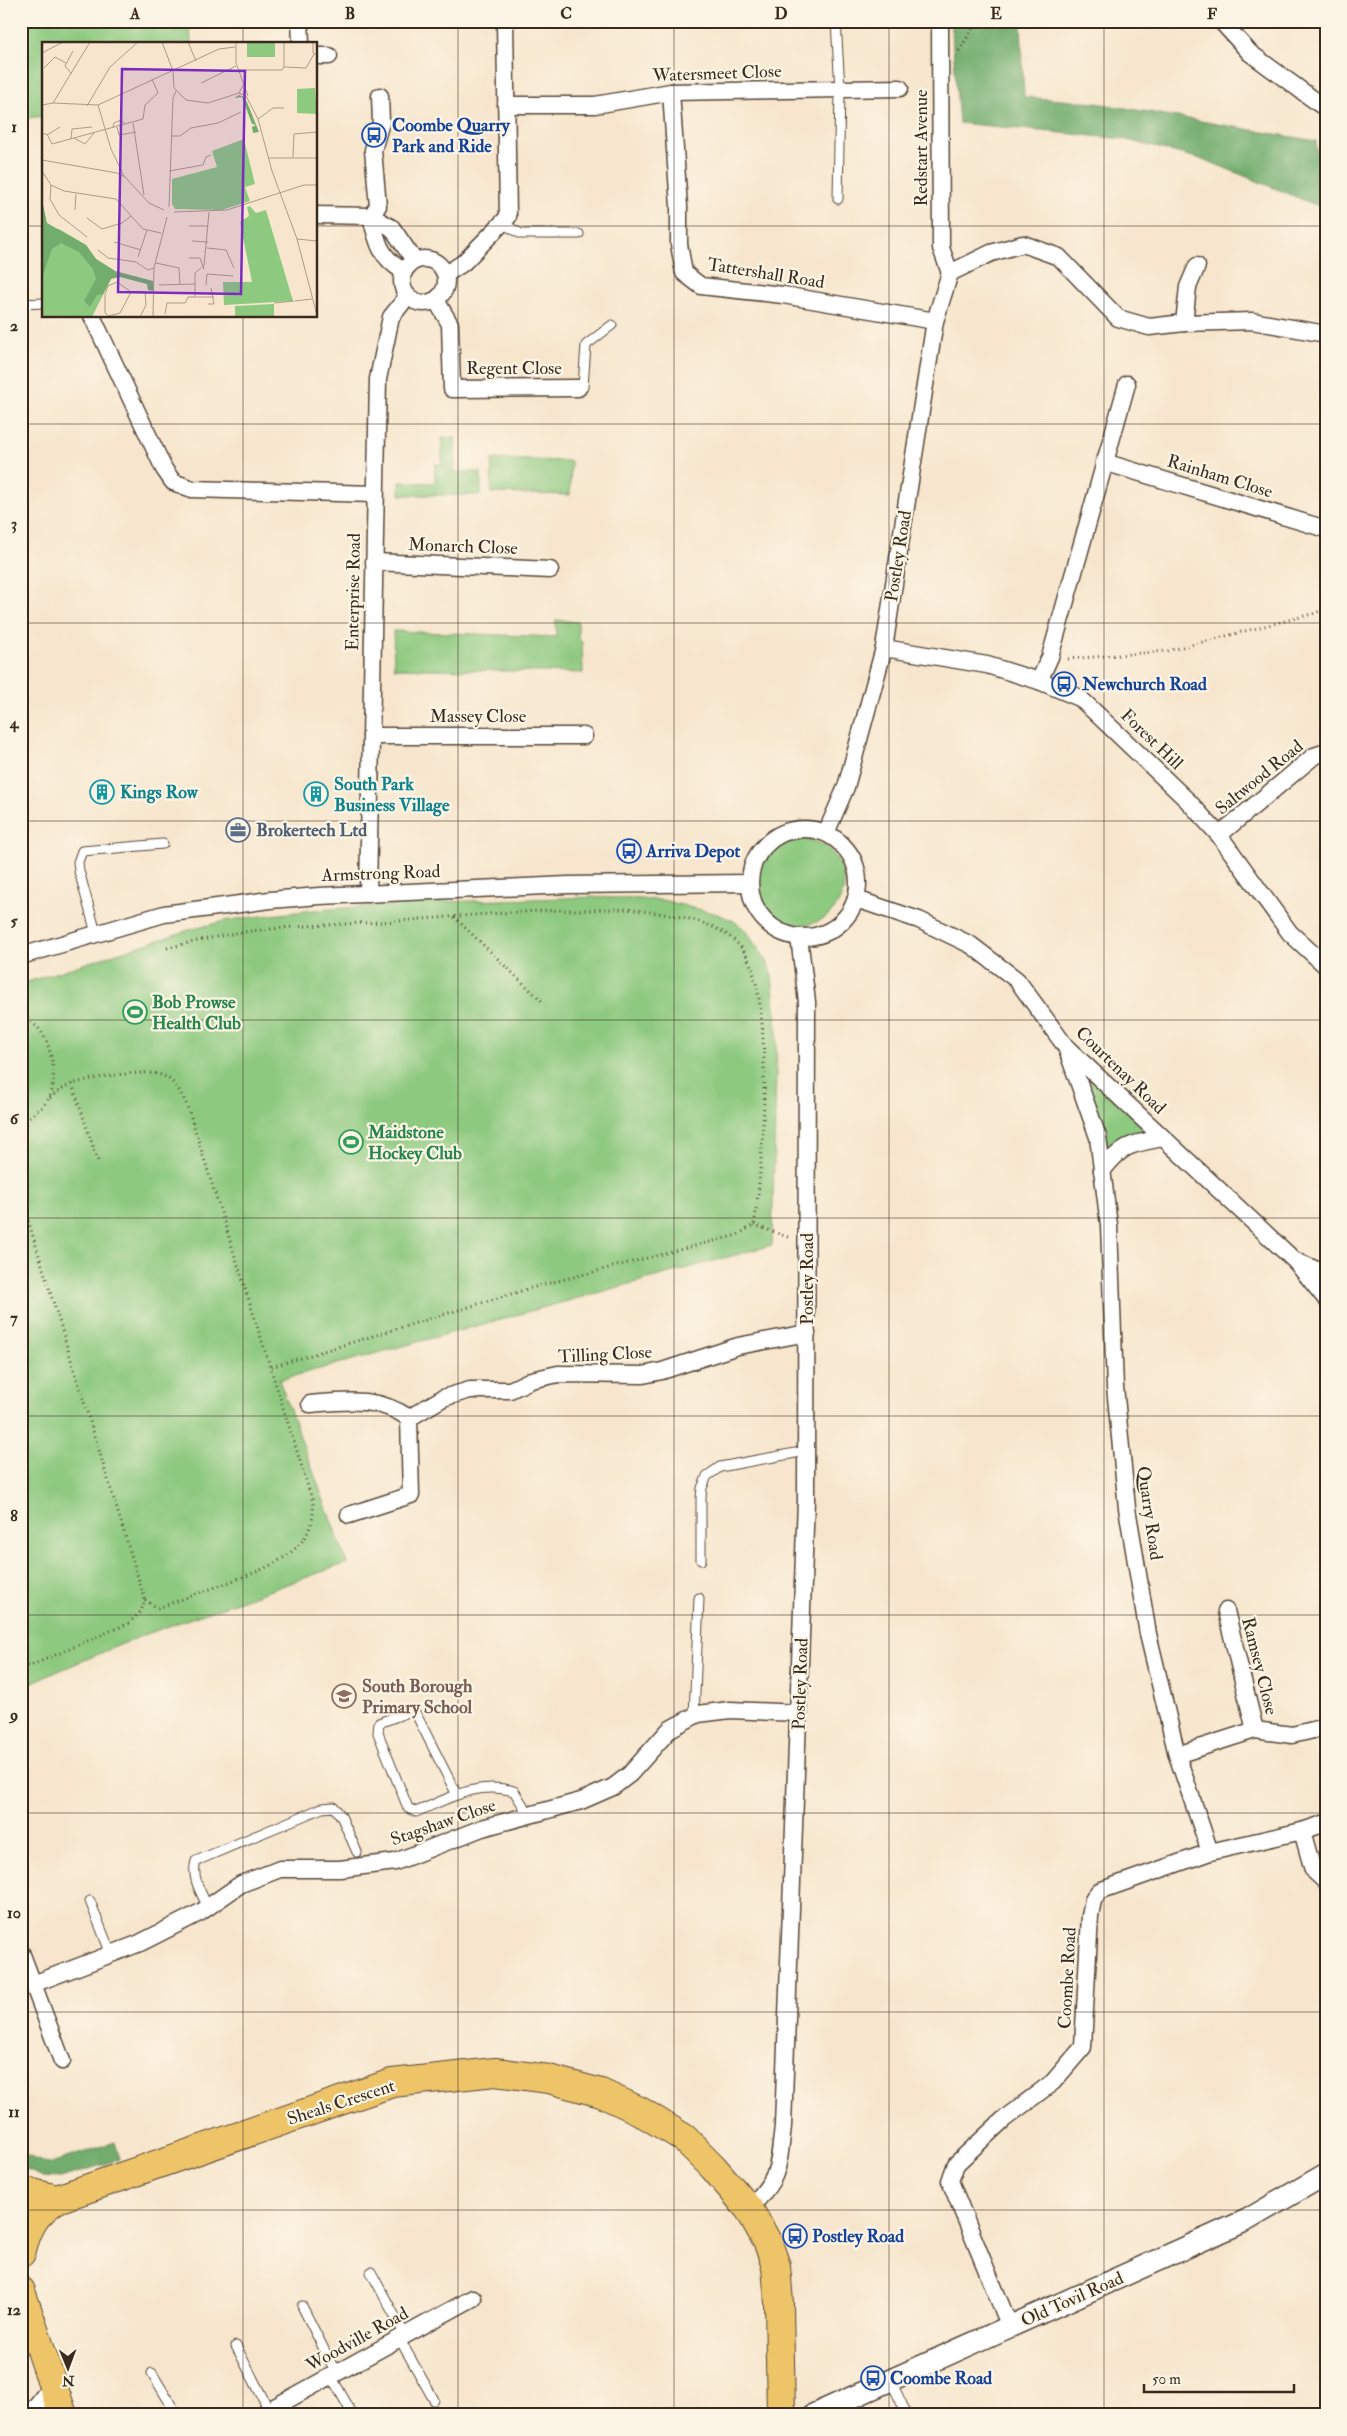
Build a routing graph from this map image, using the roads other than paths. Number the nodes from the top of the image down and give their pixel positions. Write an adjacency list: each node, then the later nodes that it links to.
1 (300, 21): 6 (street)
2 (505, 21): 11 (street)
3 (836, 21): 8 (lane)
4 (940, 21): 20 (street, Redstart Avenue)
5 (1221, 21): 12 (street)
6 (301, 42)
7 (900, 88): 8 (street, Watersmeet Close)
8 (840, 89): 9 (street, Watersmeet Close); 13 (lane)
9 (671, 92): 11 (street, Watersmeet Close); 27 (street, Tattershall Road)
10 (380, 96): 15 (street)
11 (506, 105): 16 (street)
12 (1326, 106)
13 (838, 198)
14 (318, 215): 15 (street)
15 (371, 216): 18 (street); 18 (street)
16 (502, 223): 17 (lane); 21 (street)
17 (580, 234)
18 (409, 266): 21 (street); 22 (street)
19 (1197, 266): 28 (street)
20 (950, 273): 27 (street, Postley Road); 28 (street)
21 (446, 274): 23 (street)
22 (407, 297): 23 (street); 34 (street, Enterprise Road)
23 (436, 300): 32 (street, Regent Close)
24 (42, 303): 25 (lane)
25 (21, 304)
26 (93, 318): 34 (street)
27 (935, 321): 38 (street, Postley Road)
28 (1184, 323): 30 (street)
29 (612, 325): 32 (lane)
30 (1326, 334)
31 (1127, 384): 33 (street)
32 (578, 388)
33 (1104, 462): 35 (street, Rainham Close); 39 (street)
34 (375, 494): 36 (street, Enterprise Road)
35 (1326, 529)
36 (374, 562): 37 (street, Monarch Close); 40 (street, Enterprise Road)
37 (550, 570)
38 (884, 648): 39 (street, Forest Hill); 43 (street, Postley Road)
39 (1040, 681): 44 (street, Forest Hill)
40 (371, 736): 41 (street, Massey Close); 47 (street, Enterprise Road)
41 (584, 736)
42 (1326, 752): 44 (street, Saltwood Road)
43 (826, 833): 46 (street); 48 (street)
44 (1219, 835): 52 (street, Forest Hill)
45 (163, 844): 49 (lane)
46 (749, 883): 47 (street, Armstrong Road); 50 (street)
47 (368, 894): 49 (street, Armstrong Road)
48 (856, 899): 50 (street); 53 (street, Courtenay Road)
49 (96, 933): 51 (street, Armstrong Road)
50 (799, 937): 59 (street, Postley Road)
51 (21, 956)
52 (1326, 966)
53 (1066, 1047): 54 (street, Courtenay Road); 55 (street, Quarry Road)
54 (1163, 1138): 55 (street); 56 (street, Courtenay Road)
55 (1102, 1171): 71 (street, Quarry Road)
56 (1294, 1260): 57 (street, Courtenay Road); 58 (street)
57 (1326, 1274)
58 (1326, 1299)
59 (807, 1334): 61 (street, Tilling Close); 62 (street, Postley Road)
60 (310, 1404): 61 (street)
61 (409, 1418): 63 (street)
62 (806, 1451): 64 (lane); 67 (street, Postley Road)
63 (349, 1515)
64 (700, 1560)
65 (699, 1598): 68 (lane)
66 (1226, 1611): 70 (street, Ramsey Close)
67 (799, 1713): 68 (street, Stagshaw Close); 88 (street, Postley Road)
68 (694, 1716): 73 (street, Stagshaw Close)
69 (1326, 1727): 70 (street)
70 (1256, 1730): 71 (street)
71 (1177, 1755): 77 (street, Quarry Road)
72 (457, 1795): 72 (lane); 73 (lane)
73 (529, 1815): 80 (street, Stagshaw Close)
74 (1326, 1823): 75 (street, Coombe Road)
75 (1302, 1831): 77 (street, Coombe Road); 78 (street)
76 (357, 1852): 80 (lane)
77 (1210, 1852): 94 (street, Coombe Road)
78 (1326, 1882)
79 (90, 1901): 82 (lane)
80 (208, 1907): 82 (street, Stagshaw Close)
81 (21, 1952): 83 (street)
82 (110, 1954): 83 (street, Stagshaw Close)
83 (33, 1984): 84 (street)
84 (62, 2061)
85 (1326, 2174): 94 (street, Old Tovil Road)
86 (21, 2190): 87 (highway)
87 (56, 2199): 88 (highway, Sheals Crescent); 89 (highway, Sheals Crescent)
88 (749, 2209): 107 (highway)
89 (21, 2253)
90 (371, 2272): 95 (lane)
91 (21, 2291): 100 (highway)
92 (473, 2298): 95 (street, Woodville Road)
93 (302, 2306): 98 (lane)
94 (1010, 2327): 99 (street, Old Tovil Road)
95 (402, 2336): 98 (street, Woodville Road); 101 (lane)
96 (236, 2346): 102 (lane)
97 (152, 2373): 105 (lane)
98 (333, 2374): 102 (street, Woodville Road); 106 (lane)
99 (891, 2381): 108 (street, Old Tovil Road); 109 (lane)
100 (54, 2387): 103 (street); 104 (highway)
101 (434, 2400)
102 (265, 2413)
103 (32, 2415)
104 (63, 2415)
105 (177, 2415)
106 (353, 2415)
107 (781, 2415)
108 (813, 2415)
109 (907, 2415)

